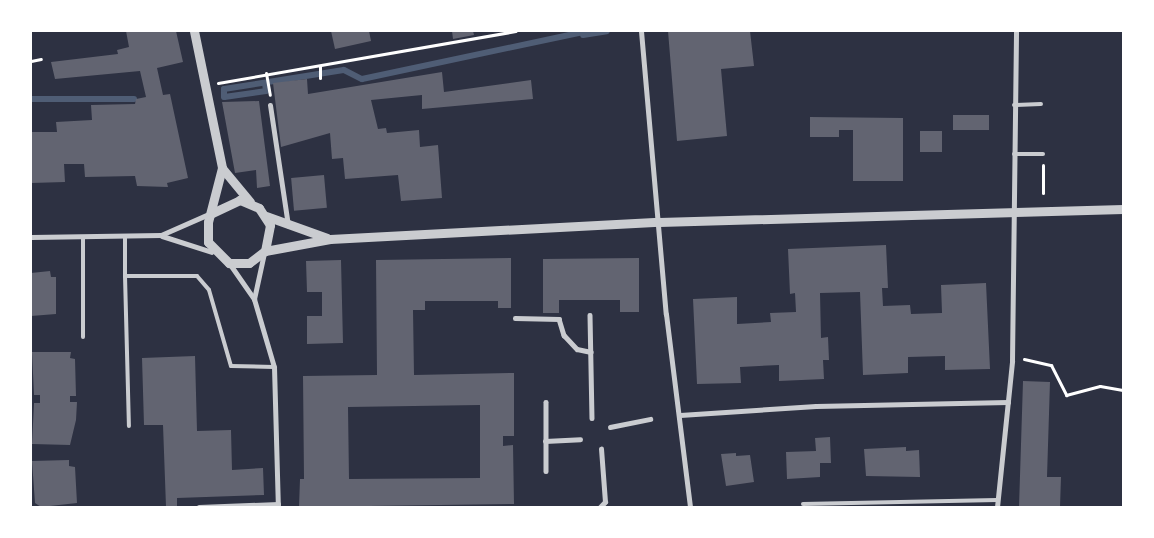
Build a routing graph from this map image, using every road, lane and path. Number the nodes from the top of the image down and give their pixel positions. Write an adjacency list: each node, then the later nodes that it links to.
1 (194, 31): 10 (street)
2 (516, 31): 7 (path)
3 (641, 31): 25 (street)
4 (1016, 31): 14 (street)
5 (41, 59): 6 (path)
6 (31, 61)
7 (320, 66): 8 (path); 9 (path)
8 (266, 73): 10 (path); 11 (path)
9 (320, 78)
10 (205, 86): 17 (street)
11 (268, 87)
12 (1040, 104): 14 (lane)
13 (270, 105): 26 (street)
14 (1014, 105): 15 (street)
15 (1014, 154): 16 (lane); 22 (street)
16 (1043, 154)
17 (222, 168): 20 (street); 23 (street)
18 (1043, 176): 19 (path)
19 (1043, 193)
20 (250, 202): 23 (street); 24 (street)
21 (1123, 209): 22 (street)
22 (1014, 212): 25 (street); 45 (street)
23 (212, 213): 27 (street); 33 (street)
24 (266, 216): 26 (street); 32 (street)
25 (659, 222): 31 (street); 46 (street)
26 (288, 227): 31 (street)
27 (161, 236): 30 (street); 33 (street)
28 (31, 237): 29 (street)
29 (82, 238): 30 (street); 39 (lane)
30 (125, 238): 35 (lane)
31 (330, 239): 32 (street)
32 (265, 251): 34 (street); 36 (street)
33 (212, 252): 34 (street)
34 (229, 264): 36 (street)
35 (125, 276): 42 (lane); 49 (lane)
36 (254, 299): 42 (street)
37 (590, 315): 40 (street)
38 (515, 318): 40 (street)
39 (83, 337)
40 (591, 352): 47 (street)
41 (1023, 358): 43 (path)
42 (274, 367): 58 (street)
43 (1123, 390)
44 (546, 402): 52 (street)
45 (1008, 402): 46 (street); 55 (street)
46 (680, 415): 62 (street)
47 (592, 418)
48 (650, 419): 50 (street)
49 (129, 426)
50 (610, 427)
51 (580, 438): 52 (street)
52 (545, 441): 54 (street)
53 (600, 449): 56 (street)
54 (546, 471)
55 (997, 500): 57 (lane); 63 (street)
56 (605, 502): 60 (street); 61 (street)
57 (803, 504)
58 (278, 506): 59 (street)
59 (199, 507)
60 (600, 507)
61 (609, 507)
62 (690, 507)
63 (997, 507)

